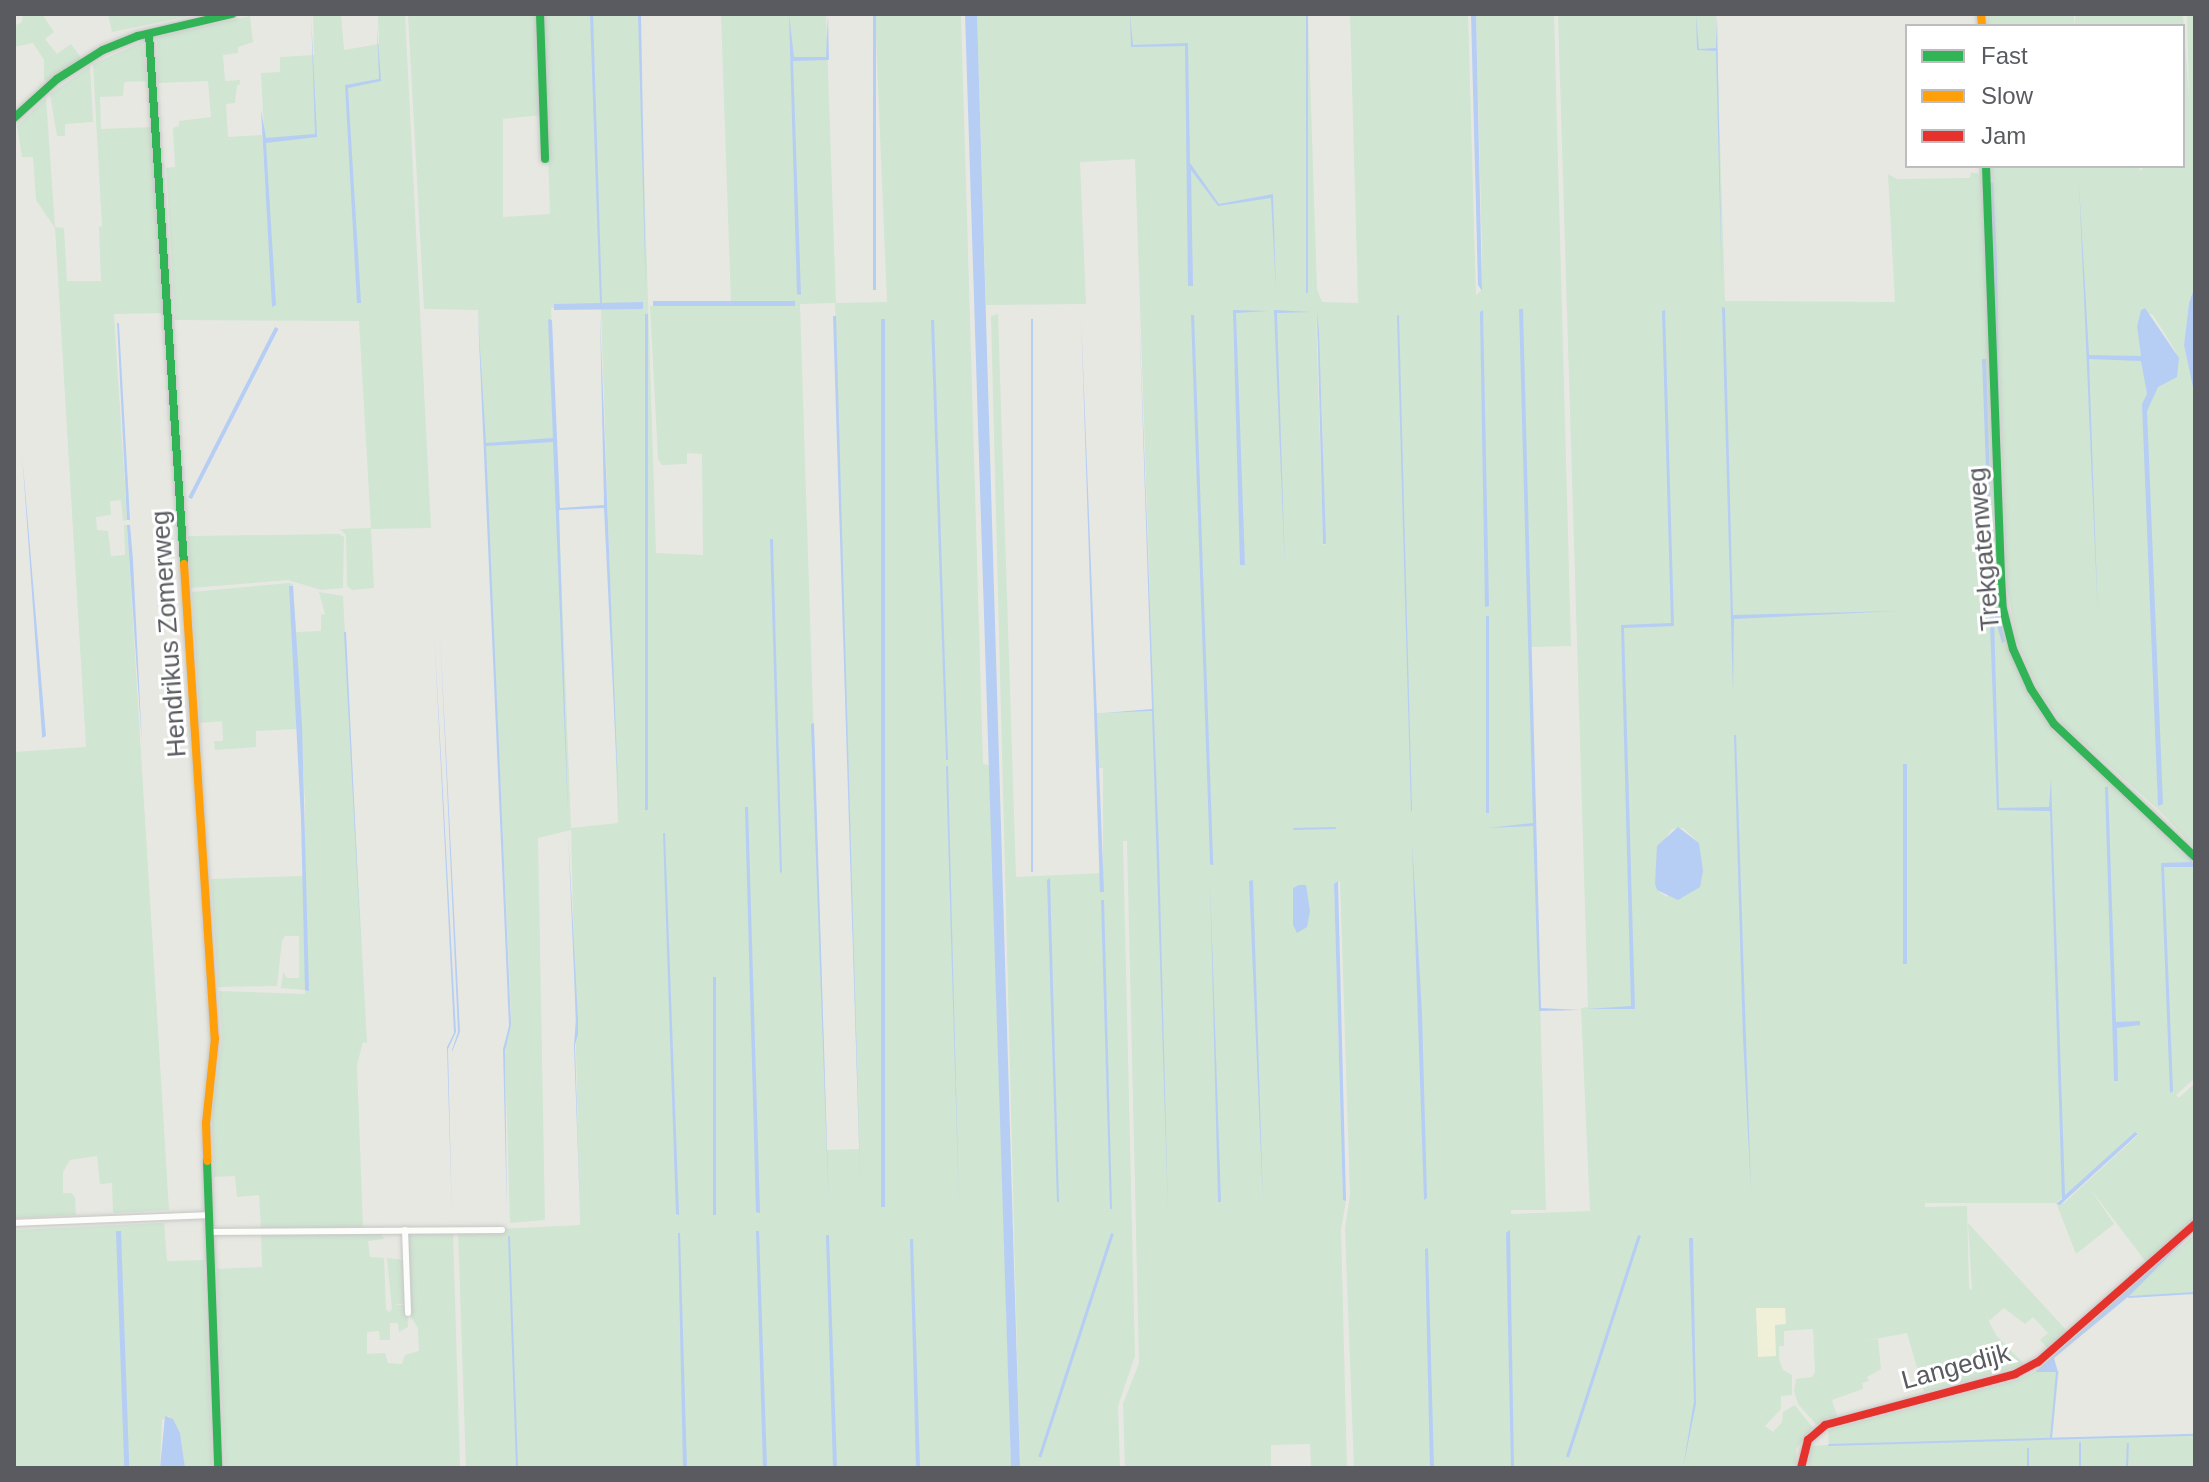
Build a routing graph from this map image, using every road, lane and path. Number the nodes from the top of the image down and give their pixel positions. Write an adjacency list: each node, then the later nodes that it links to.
1 (232, 14): 3 (street)
2 (540, 14): 5 (street)
3 (149, 34): 4 (street); 8 (street, Hendrikus Zomerweg)
4 (14, 118)
5 (545, 159)
6 (1986, 168): 7 (street, Trekgatenweg)
7 (2195, 857)
8 (209, 1215): 9 (street); 13 (street, Hendrikus Zomerweg)
9 (14, 1223)
10 (2195, 1224): 16 (street, Langedijk)
11 (405, 1230): 12 (street); 13 (street); 14 (street)
12 (502, 1230)
13 (210, 1232): 15 (street, Hendrikus Zomerweg)
14 (408, 1313)
15 (218, 1468)
16 (1801, 1468)

